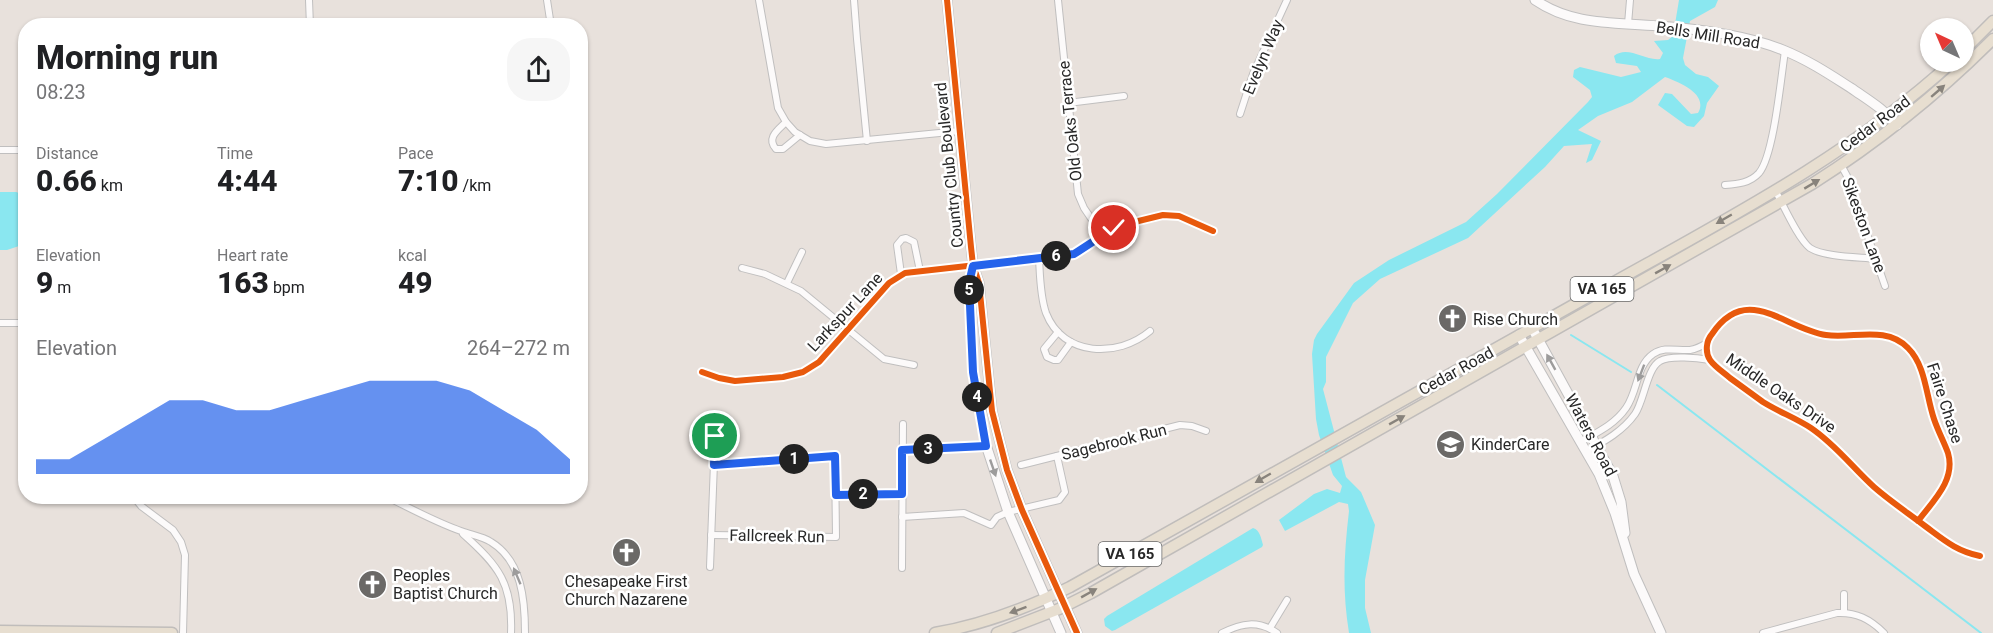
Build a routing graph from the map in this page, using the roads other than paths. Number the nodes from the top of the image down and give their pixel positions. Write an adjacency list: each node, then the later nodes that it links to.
1 (309, 0): 10 (street)
2 (547, 0): 11 (street)
3 (759, 0): 22 (street)
4 (855, 0): 26 (street)
5 (947, 0): 24 (street, Country Club Boulevard)
6 (1058, 0): 19 (street, Old Oaks Terrace)
7 (1287, 0): 20 (street, Evelyn Way)
8 (1535, 0): 13 (street, Bells Mill Road)
9 (1629, 0): 13 (street)
10 (310, 18)
11 (550, 18)
12 (1993, 21): 15 (main road)
13 (1628, 24): 16 (street, Bells Mill Road)
14 (1993, 39): 23 (main road, Cedar Road / VA 165, one-way to 14)
15 (1974, 40)
16 (1785, 51): 21 (street, Bells Mill Road); 30 (street)
17 (1940, 72): 21 (main road, Cedar Road / VA 165)
18 (1124, 96): 19 (street)
19 (1068, 102): 34 (street, Old Oaks Terrace)
20 (1240, 114)
21 (1889, 115): 23 (street, Bells Mill Road); 31 (main road, Cedar Road / VA 165)
22 (786, 122): 25 (street); 25 (street)
23 (1897, 125): 29 (main road, Cedar Road / VA 165)
24 (960, 131): 26 (street); 38 (street, Country Club Boulevard)
25 (800, 135): 26 (street)
26 (867, 141)
27 (0, 150): 28 (street)
28 (18, 150)
29 (1841, 165): 32 (main road, Cedar Road / VA 165, one-way to 29); 37 (street, Sikeston Lane)
30 (1725, 185)
31 (1775, 190): 32 (street); 46 (main road, Cedar Road / VA 165, one-way to 46)
32 (1781, 202): 37 (street); 51 (main road, Cedar Road / VA 165, one-way to 32)
33 (1213, 231): 34 (street, Larkspur Lane)
34 (1103, 236): 36 (street, Larkspur Lane)
35 (802, 252): 42 (street)
36 (1038, 258): 38 (street, Larkspur Lane); 49 (street)
37 (1876, 259): 43 (street, Sikeston Lane)
38 (973, 266): 40 (street, Larkspur Lane); 64 (street, Country Club Boulevard); 74 (street, Country Club Boulevard)
39 (742, 268): 42 (street)
40 (920, 271): 41 (street, Larkspur Lane); 41 (street)
41 (902, 274): 47 (street, Larkspur Lane)
42 (787, 283): 47 (street)
43 (1886, 286)
44 (0, 323): 45 (street)
45 (18, 323)
46 (1532, 328): 50 (main road, Cedar Road / VA 165); 51 (street, Waters Road)
47 (848, 330): 56 (street); 57 (street, Larkspur Lane)
48 (1150, 331): 52 (street)
49 (1058, 332): 52 (street); 52 (street)
50 (1519, 335): 54 (street, Waters Road); 83 (main road, Cedar Road / VA 165, one-way to 83)
51 (1539, 340): 54 (main road, Cedar Road / VA 165); 60 (street, Waters Road, one-way to 51)
52 (1071, 342)
53 (1707, 343): 55 (street); 60 (street, Middle Oaks Drive, one-way to 60); 76 (street, Faire Chase)
54 (1526, 347): 62 (street, Waters Road); 87 (main road, Cedar Road / VA 165, one-way to 54)
55 (1710, 360): 63 (street, Middle Oaks Drive); 76 (street, Middle Oaks Drive)
56 (914, 365)
57 (702, 372)
58 (903, 424): 65 (street)
59 (1206, 431): 67 (street, Sagebrook Run)
60 (1592, 435): 62 (street, Middle Oaks Drive); 63 (street, Waters Road)
61 (715, 436): 68 (street, Fallcreek Run)
62 (1582, 441): 66 (street, Waters Road)
63 (1598, 445): 66 (street, Middle Oaks Drive); 79 (street, Waters Road)
64 (986, 446): 65 (street); 74 (street, Country Club Boulevard, one-way to 74)
65 (902, 450): 70 (street)
66 (1587, 451): 79 (street, Waters Road)
67 (1057, 456): 69 (street, Sagebrook Run); 74 (street)
68 (714, 465): 71 (street, Fallcreek Run); 78 (street, Fallcreek Run)
69 (1021, 465)
70 (902, 494): 71 (street); 75 (street)
71 (836, 495): 78 (street, Fallcreek Run)
72 (139, 504): 93 (street)
73 (406, 504): 77 (street)
74 (1015, 510): 75 (street); 83 (street, Country Club Boulevard); 85 (street, Country Club Boulevard)
75 (902, 517): 82 (street)
76 (1918, 521): 80 (street, Middle Oaks Drive)
77 (460, 531): 94 (street); 95 (street, one-way to 77)
78 (711, 535): 81 (street, Fallcreek Run)
79 (1626, 550): 102 (street, Waters Road)
80 (1980, 556)
81 (710, 567)
82 (902, 568)
83 (1059, 592): 85 (main road, Cedar Road / VA 165); 87 (street, Country Club Boulevard)
84 (1844, 594): 89 (street)
85 (1046, 599): 88 (street, Country Club Boulevard); 96 (main road, Cedar Road / VA 165, one-way to 96)
86 (1287, 600): 90 (street)
87 (1065, 606): 88 (main road, Cedar Road / VA 165); 99 (street, Country Club Boulevard)
88 (1052, 612): 97 (main road, Cedar Road / VA 165); 98 (street, Country Club Boulevard)
89 (1844, 613): 103 (street); 104 (street)
90 (1270, 628): 100 (street); 101 (street)
91 (0, 631): 92 (main road)
92 (172, 633)
93 (183, 633)
94 (511, 633)
95 (525, 633)
96 (935, 633)
97 (997, 633)
98 (1061, 633)
99 (1077, 633)
100 (1222, 633)
101 (1277, 633)
102 (1661, 633)
103 (1763, 633)
104 (1884, 633)

